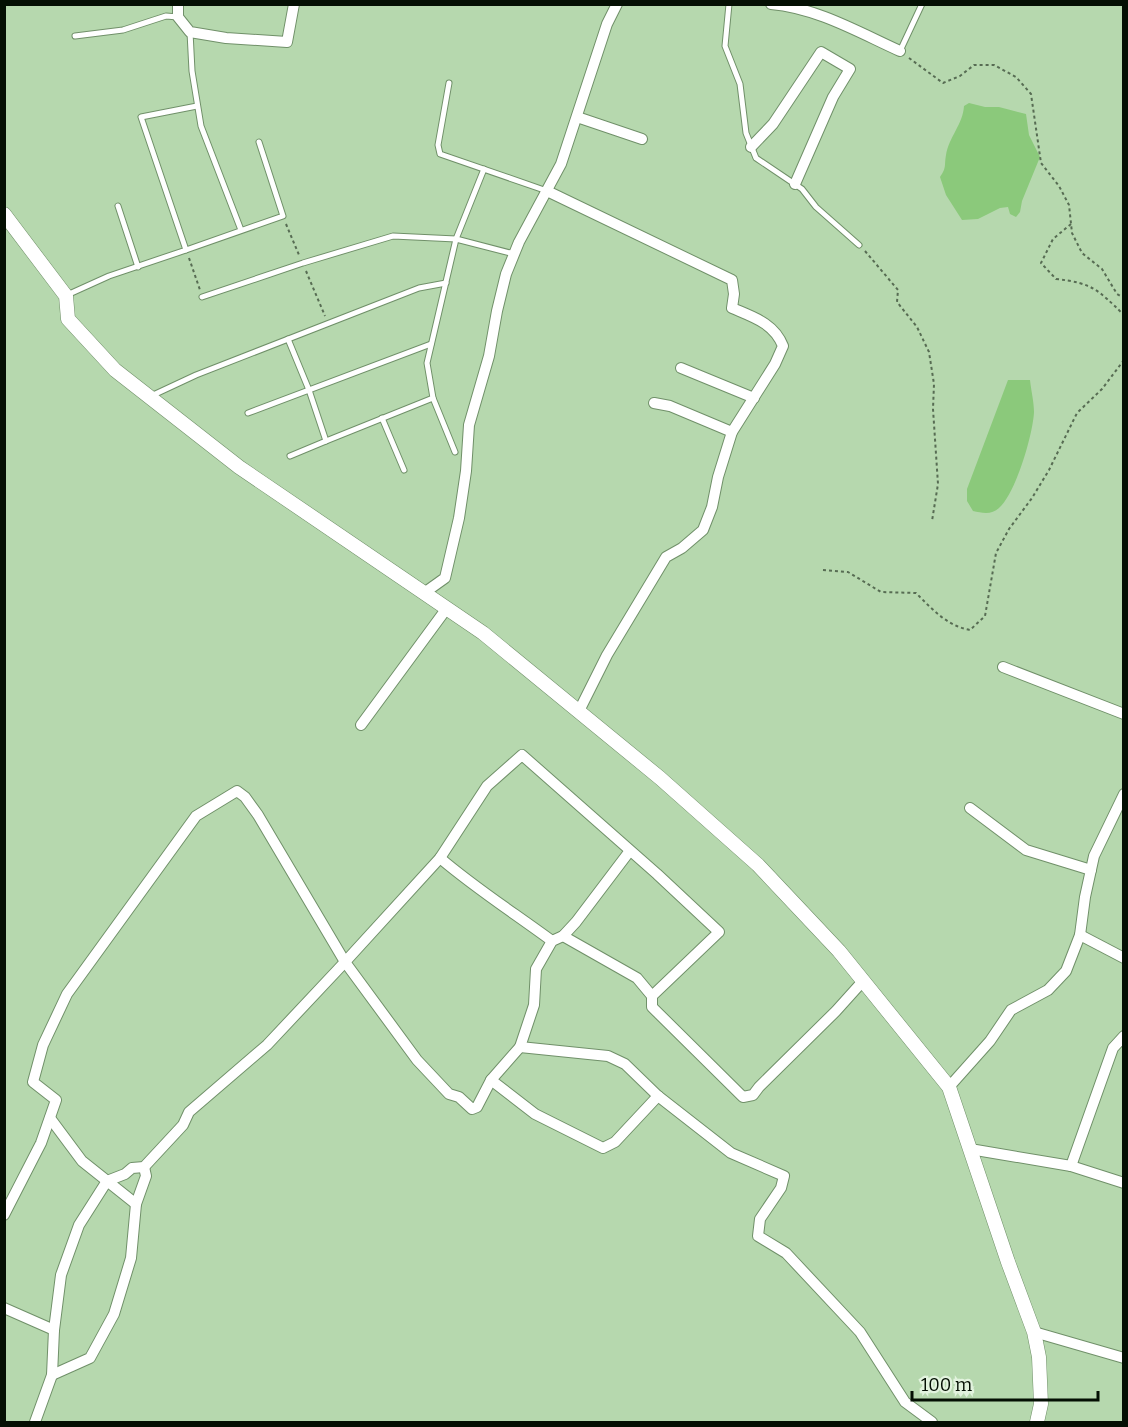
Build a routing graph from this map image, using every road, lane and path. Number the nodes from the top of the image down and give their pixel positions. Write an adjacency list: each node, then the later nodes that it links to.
1 (178, 4): 7 (street)
2 (294, 4): 8 (street)
3 (617, 4): 13 (street)
4 (729, 4): 16 (lane)
5 (771, 4): 10 (street)
6 (922, 4): 10 (lane)
7 (178, 17): 8 (street); 9 (lane)
8 (190, 32): 12 (lane)
9 (75, 36)
10 (900, 51): 22 (path)
11 (449, 83): 17 (lane)
12 (198, 106): 23 (lane); 26 (lane)
13 (578, 117): 14 (street); 19 (street)
14 (642, 139)
15 (259, 142): 23 (lane)
16 (751, 147): 18 (lane); 18 (street)
17 (484, 170): 19 (lane); 24 (lane)
18 (795, 184): 25 (lane)
19 (547, 191): 27 (street); 41 (street)
20 (118, 206): 28 (lane)
21 (4, 214): 30 (street)
22 (1071, 224): 32 (path); 33 (path)
23 (241, 230): 26 (lane)
24 (456, 238): 27 (lane); 29 (lane); 31 (lane)
25 (859, 245): 50 (path)
26 (186, 250): 28 (lane); 31 (path)
27 (514, 254): 52 (street)
28 (138, 267): 30 (lane)
29 (446, 283): 34 (lane); 35 (lane)
30 (66, 296): 39 (street)
31 (202, 297)
32 (1124, 298)
33 (1124, 315)
34 (288, 339): 38 (lane); 39 (lane)
35 (431, 344): 38 (lane); 40 (lane)
36 (1124, 360): 51 (path)
37 (681, 368): 41 (street)
38 (309, 390): 43 (lane); 46 (lane)
39 (149, 396): 52 (street)
40 (433, 398): 44 (lane); 47 (lane)
41 (754, 398): 45 (street)
42 (654, 403): 45 (street)
43 (248, 413)
44 (382, 418): 46 (lane); 49 (lane)
45 (732, 432): 55 (street)
46 (326, 441): 48 (lane)
47 (455, 452)
48 (290, 456)
49 (404, 470)
50 (932, 521)
51 (823, 570)
52 (424, 593): 53 (street)
53 (447, 608): 55 (street); 57 (street)
54 (1003, 667): 56 (street)
55 (579, 711): 68 (street)
56 (1124, 714)
57 (361, 725)
58 (1124, 794): 62 (street)
59 (970, 808): 62 (street)
60 (629, 852): 61 (street); 64 (street); 69 (street)
61 (440, 858): 65 (street); 67 (street)
62 (1091, 870): 63 (street)
63 (1080, 935): 66 (street); 73 (street)
64 (563, 936): 65 (street); 69 (street)
65 (552, 941): 71 (street)
66 (1124, 958)
67 (345, 962): 72 (street); 75 (street); 78 (street)
68 (863, 981): 69 (street); 73 (street)
69 (652, 996)
70 (1124, 1036): 77 (street)
71 (520, 1047): 72 (street); 74 (street)
72 (491, 1080): 74 (street)
73 (949, 1087): 76 (street)
74 (658, 1096): 89 (street)
75 (50, 1118): 79 (street); 82 (street)
76 (970, 1149): 77 (street); 85 (street)
77 (1071, 1166): 80 (street)
78 (144, 1167): 79 (street); 81 (street)
79 (107, 1181): 81 (street); 84 (street)
80 (1124, 1184)
81 (136, 1204): 87 (street)
82 (4, 1215)
83 (4, 1308): 84 (street)
84 (54, 1330): 87 (street)
85 (1034, 1332): 86 (street); 90 (street)
86 (1124, 1358)
87 (52, 1375): 88 (street)
88 (35, 1422)
89 (932, 1422)
90 (1037, 1422)

